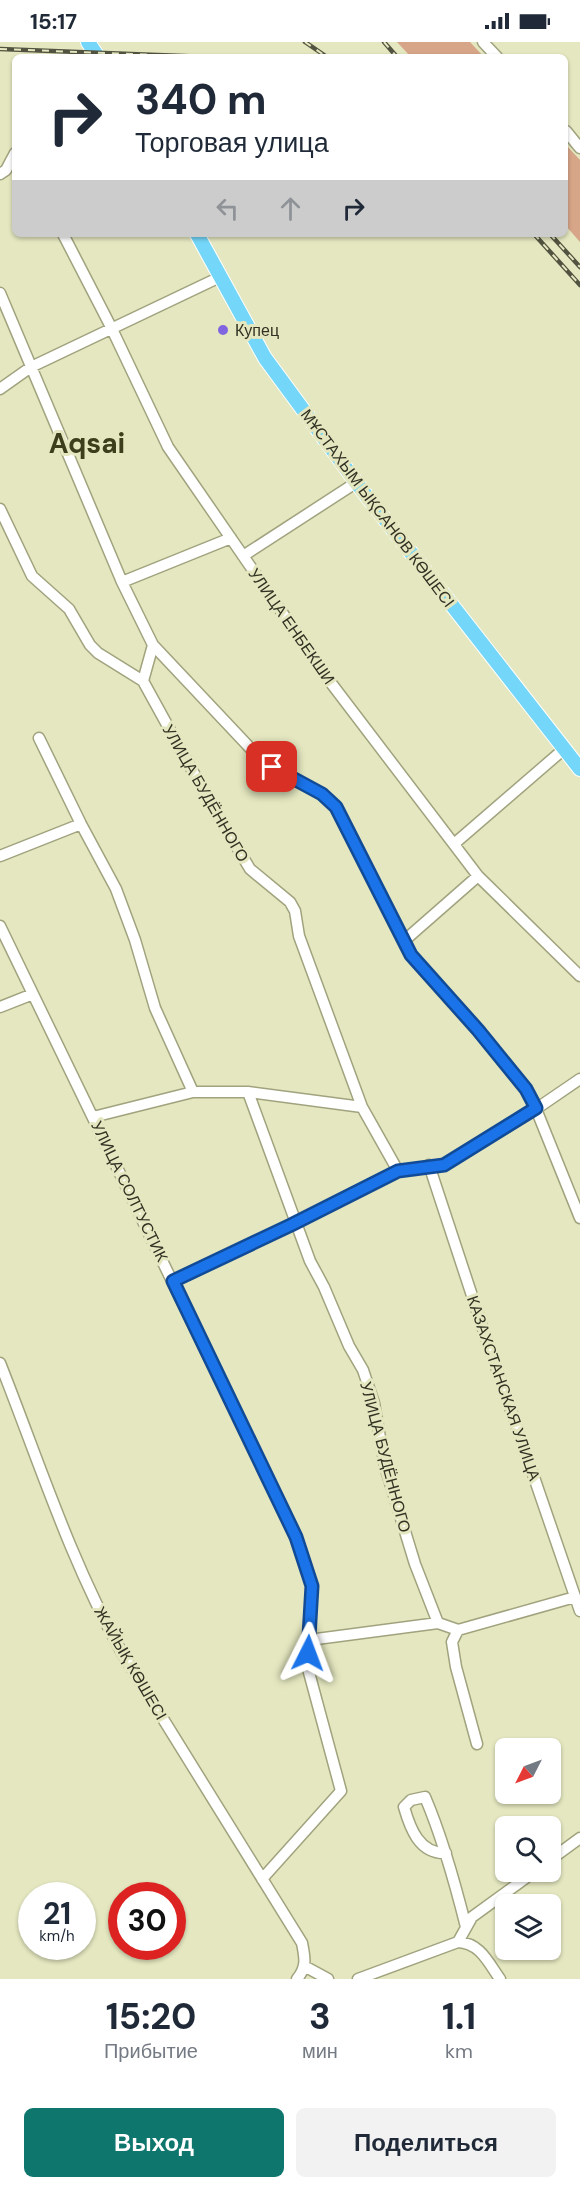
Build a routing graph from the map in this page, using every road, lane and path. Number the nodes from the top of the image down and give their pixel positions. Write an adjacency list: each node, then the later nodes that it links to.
1 (483, 42): 2 (street)
2 (493, 54)
3 (568, 133): 4 (street)
4 (580, 148)
5 (12, 159): 6 (street)
6 (0, 174)
7 (65, 237): 11 (street, УЛИЦА ЕНБЕКШИ)
8 (199, 237): 9 (main road, МҰСТАХЫМ ЫҚСАНОВ КӨШЕСІ)
9 (220, 277): 11 (street); 14 (main road, МҰСТАХЫМ ЫҚСАНОВ КӨШЕСІ)
10 (0, 293): 12 (street)
11 (111, 327): 12 (street); 16 (street, УЛИЦА ЕНБЕКШИ)
12 (31, 367): 13 (street); 18 (street)
13 (0, 389)
14 (357, 482): 17 (street); 22 (main road, МҰСТАХЫМ ЫҚСАНОВ КӨШЕСІ)
15 (0, 509): 20 (street, УЛИЦА БУДЁННОГО)
16 (231, 538): 17 (street, УЛИЦА ЕНБЕКШИ); 18 (street)
17 (243, 556): 25 (street, УЛИЦА ЕНБЕКШИ)
18 (122, 582): 19 (street)
19 (153, 645): 20 (street); 29 (street)
20 (143, 681): 36 (street, УЛИЦА БУДЁННОГО)
21 (39, 738): 24 (street)
22 (564, 749): 23 (main road, МҰСТАХЫМ ЫҚСАНОВ КӨШЕСІ); 25 (street)
23 (580, 770)
24 (81, 824): 26 (street); 34 (street)
25 (454, 844): 27 (street, УЛИЦА ЕНБЕКШИ)
26 (0, 856)
27 (478, 876): 29 (street); 30 (street, УЛИЦА ЕНБЕКШИ)
28 (0, 926): 31 (street, УЛИЦА СОЛТУСТИК)
29 (405, 940): 37 (street)
30 (580, 976)
31 (33, 994): 32 (street); 38 (street, УЛИЦА СОЛТУСТИК)
32 (0, 1007)
33 (580, 1079): 37 (street)
34 (193, 1092): 35 (street); 38 (street)
35 (248, 1092): 36 (street); 42 (street, УЛИЦА БУДЁННОГО)
36 (362, 1107): 40 (street, УЛИЦА БУДЁННОГО)
37 (536, 1108): 39 (street); 41 (street)
38 (93, 1117): 43 (street, УЛИЦА СОЛТУСТИК)
39 (429, 1165): 40 (street); 45 (street, КАЗАХСТАНСКАЯ УЛИЦА)
40 (398, 1171): 42 (street)
41 (580, 1218)
42 (295, 1223): 43 (street); 47 (street, УЛИЦА БУДЁННОГО)
43 (173, 1281): 49 (street, УЛИЦА СОЛТУСТИК)
44 (0, 1363): 54 (street, ЖАЙЫҚ КӨШЕСІ)
45 (575, 1597): 46 (street, КАЗАХСТАНСКАЯ УЛИЦА); 48 (street)
46 (580, 1611)
47 (438, 1623): 48 (street); 49 (street)
48 (458, 1630): 50 (street)
49 (309, 1640): 54 (street, УЛИЦА СОЛТУСТИК)
50 (477, 1744)
51 (580, 1838): 53 (street)
52 (446, 1852): 52 (street); 56 (street)
53 (561, 1852)
54 (262, 1879): 58 (street, ЖАЙЫҚ КӨШЕСІ)
55 (520, 1882): 56 (street)
56 (466, 1927): 57 (street)
57 (463, 1942): 61 (street); 62 (street)
58 (304, 1966): 59 (street); 60 (street)
59 (297, 1979)
60 (328, 1979)
61 (358, 1979)
62 (500, 1979)

